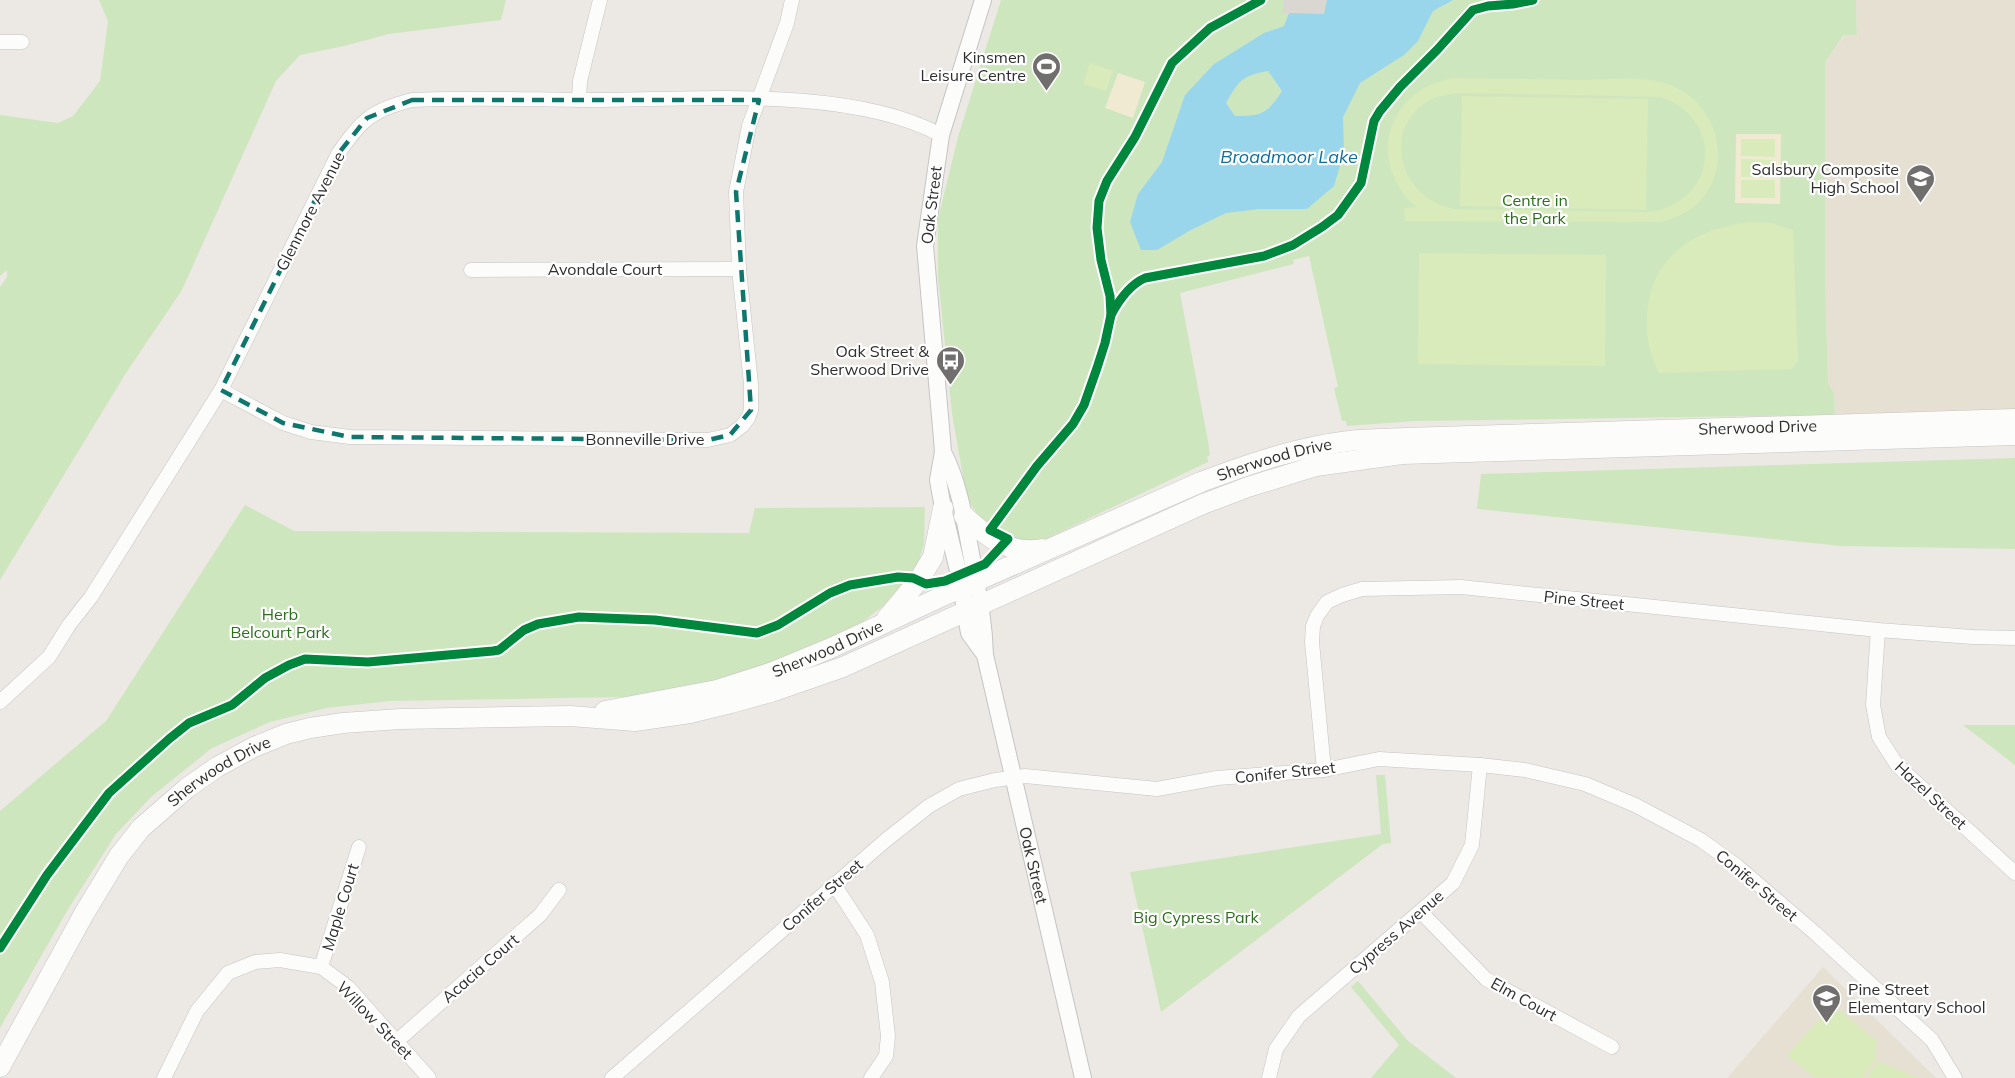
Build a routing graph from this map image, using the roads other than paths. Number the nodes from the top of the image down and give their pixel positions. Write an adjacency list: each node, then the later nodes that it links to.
1 (600, 0): 6 (street)
2 (792, 0): 7 (street, Bonneville Drive)
3 (983, 0): 8 (street, Oak Street)
4 (0, 42): 5 (street)
5 (22, 42)
6 (579, 100): 7 (street, Glenmore Avenue); 11 (street, Glenmore Avenue)
7 (759, 100): 8 (street, Glenmore Avenue); 9 (street, Bonneville Drive)
8 (941, 135): 14 (street, Oak Street)
9 (739, 268): 10 (street, Avondale Court); 11 (street, Bonneville Drive)
10 (471, 270)
11 (221, 390): 23 (street, Glenmore Avenue)
12 (2015, 419): 17 (main road, Sherwood Drive)
13 (2015, 435): 19 (main road, Sherwood Drive)
14 (943, 452): 15 (street, Oak Street); 16 (street, Oak Street)
15 (943, 508): 18 (street, Oak Street); 20 (main road)
16 (964, 516): 17 (main road); 18 (street, Oak Street)
17 (1053, 547): 18 (main road, Sherwood Drive)
18 (969, 585): 19 (street, Oak Street); 20 (main road, Sherwood Drive)
19 (974, 608): 24 (main road, Sherwood Drive); 27 (street, Oak Street)
20 (882, 624): 24 (main road, Sherwood Drive)
21 (1878, 630): 22 (street, Pine Street); 26 (street, Pine Street); 29 (street, Hazel Street)
22 (2015, 638)
23 (0, 702)
24 (582, 716): 36 (main road, Sherwood Drive)
25 (1480, 765): 26 (street, Conifer Street); 32 (street, Cypress Avenue); 43 (street, Conifer Street)
26 (1324, 770): 27 (street, Conifer Street)
27 (1013, 778): 30 (street, Conifer Street); 41 (street, Oak Street)
28 (358, 847): 33 (street, Maple Court)
29 (2015, 873)
30 (834, 884): 39 (street, Conifer Street); 40 (street)
31 (559, 890): 34 (street, Acacia Court)
32 (1421, 912): 35 (street, Elm Court); 42 (street, Cypress Avenue)
33 (321, 967): 34 (street, Willow Street); 37 (street, Willow Street)
34 (397, 1041): 38 (street, Willow Street)
35 (1612, 1047)
36 (0, 1067)
37 (165, 1078)
38 (429, 1078)
39 (612, 1078)
40 (871, 1078)
41 (1083, 1078)
42 (1269, 1078)
43 (1955, 1078)

